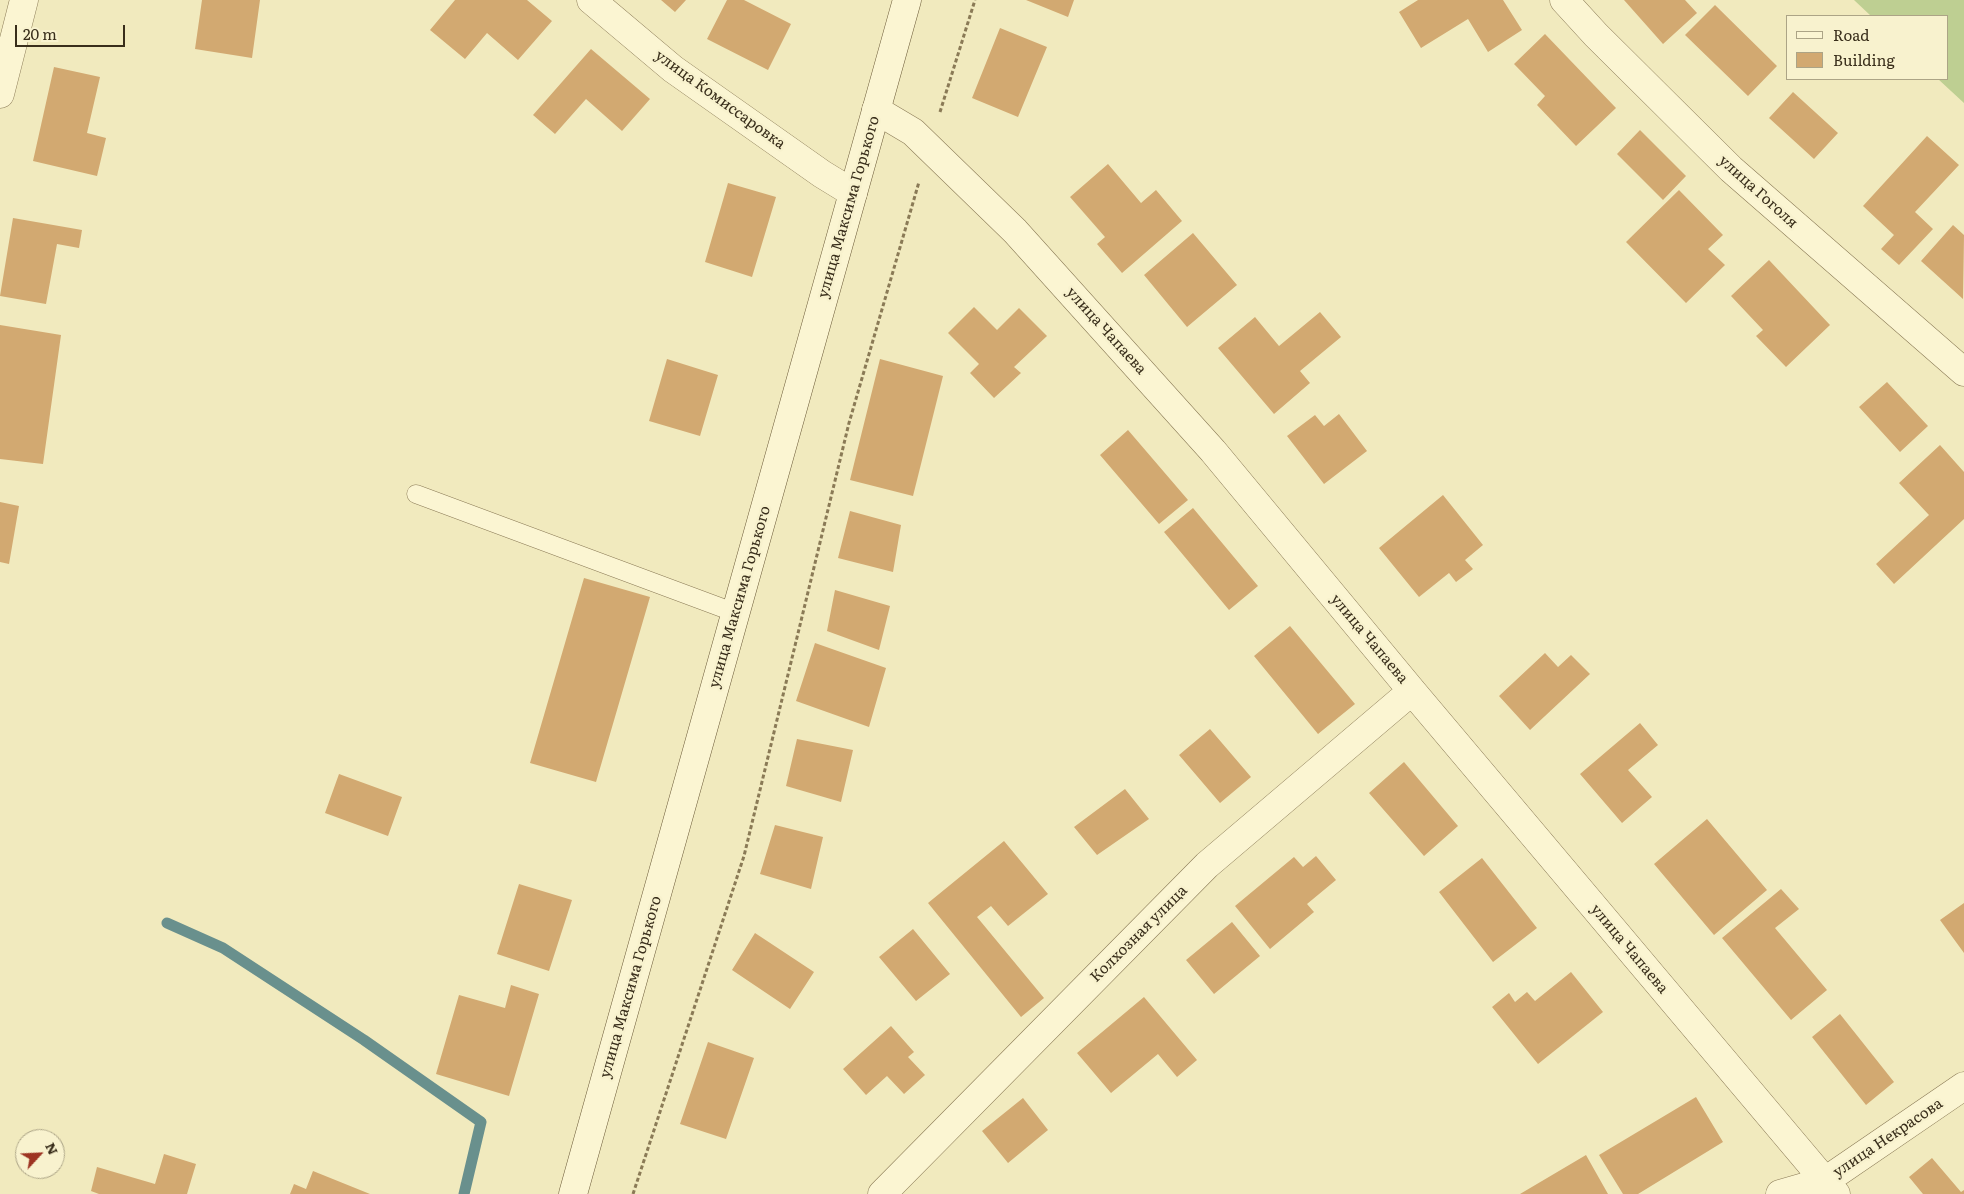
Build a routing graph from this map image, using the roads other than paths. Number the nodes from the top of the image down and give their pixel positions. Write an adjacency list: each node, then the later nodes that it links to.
1 (24, 0): 5 (street)
2 (591, 0): 7 (street, улица Комиссаровка)
3 (907, 0): 6 (street, улица Максима Горького)
4 (1564, 0): 8 (street, улица Гоголя)
5 (0, 94)
6 (876, 110): 7 (street, улица Максима Горького); 11 (street, улица Чапаева)
7 (853, 193): 10 (street, улица Максима Горького)
8 (1964, 372)
9 (416, 494): 10 (lane)
10 (736, 613): 14 (street, улица Максима Горького)
11 (1412, 691): 13 (street, улица Чапаева); 15 (street, Колхозная улица)
12 (1964, 1086): 13 (street, улица Некрасова)
13 (1831, 1187): 16 (street, улица Некрасова)
14 (573, 1194)
15 (882, 1194)
16 (1780, 1194)

